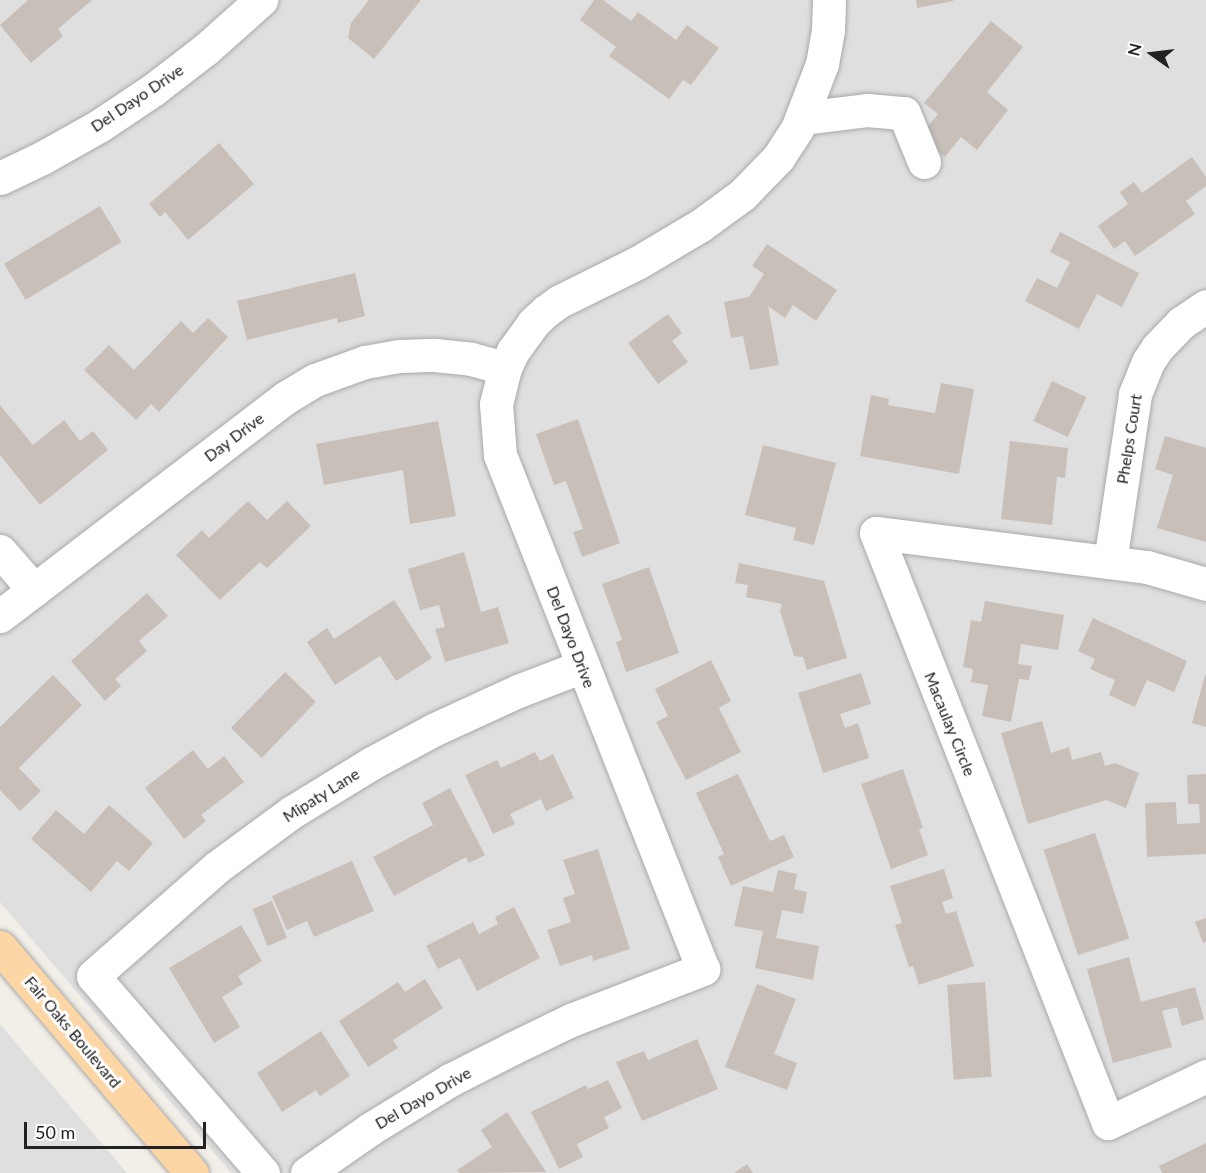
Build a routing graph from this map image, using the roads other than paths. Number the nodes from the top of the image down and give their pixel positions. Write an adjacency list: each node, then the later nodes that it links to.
1 (261, 0): 5 (street, Del Dayo Drive)
2 (829, 0): 3 (street, Del Dayo Drive)
3 (802, 118): 4 (street); 7 (street, Del Dayo Drive)
4 (924, 162)
5 (0, 178)
6 (1206, 306): 9 (street, Phelps Court)
7 (505, 368): 11 (street, Day Drive); 13 (street, Del Dayo Drive)
8 (0, 550): 11 (street)
9 (1110, 562): 10 (street, Macaulay Circle); 15 (street, Macaulay Circle)
10 (1206, 585)
11 (34, 590): 12 (street, Day Drive)
12 (0, 616)
13 (583, 666): 17 (street, Mipaty Lane); 18 (street, Del Dayo Drive)
14 (0, 947): 16 (main road, Fair Oaks Boulevard)
15 (1206, 1076)
16 (192, 1173)
17 (263, 1173)
18 (307, 1173)

